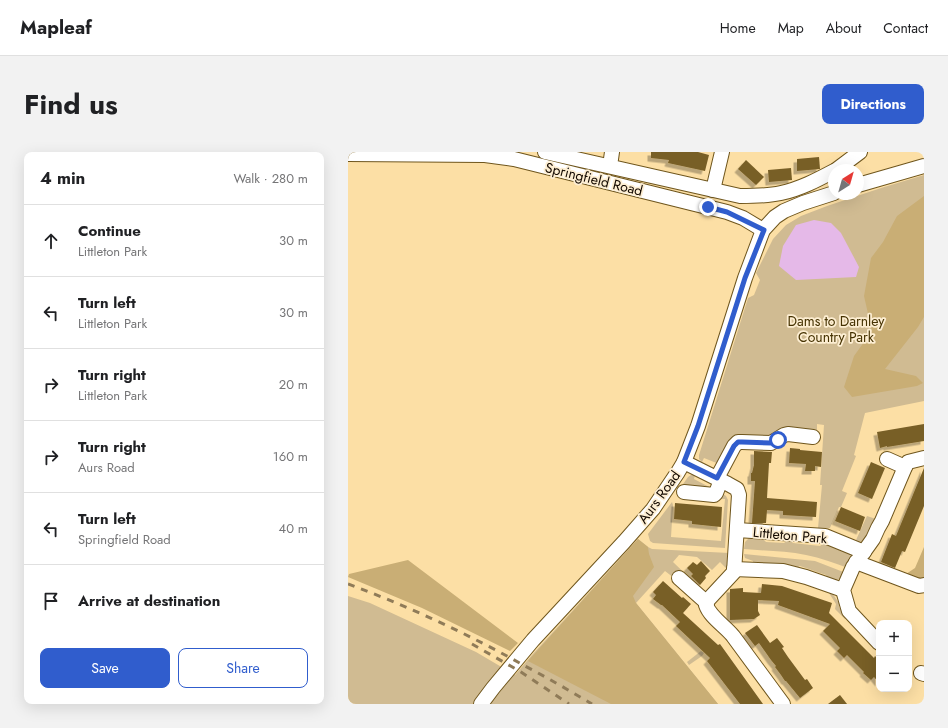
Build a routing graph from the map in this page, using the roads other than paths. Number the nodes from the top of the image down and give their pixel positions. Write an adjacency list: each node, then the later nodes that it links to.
1 (545, 152): 8 (street)
2 (612, 152): 8 (street)
3 (722, 152): 12 (street)
4 (860, 152): 7 (street)
5 (348, 154): 6 (street, Springfield Road)
6 (514, 155): 14 (street, Springfield Road)
7 (844, 164)
8 (610, 166): 12 (street)
9 (924, 166): 11 (street)
10 (828, 175): 12 (street)
11 (864, 183)
12 (713, 190)
13 (828, 195): 14 (street, Aurs Road)
14 (764, 230): 18 (street, Aurs Road)
15 (813, 436): 20 (street)
16 (924, 458): 19 (street)
17 (887, 459): 19 (street)
18 (684, 462): 20 (street, Littleton Park); 30 (street, Aurs Road)
19 (905, 467): 23 (street)
20 (719, 479): 21 (street); 22 (street, Littleton Park)
21 (684, 492)
22 (737, 530): 23 (street, Littleton Park); 24 (street, Littleton Park)
23 (860, 557): 26 (street, Littleton Park); 27 (street)
24 (734, 569): 27 (street); 28 (street)
25 (679, 578): 28 (street)
26 (924, 585)
27 (843, 590): 29 (street)
28 (707, 603): 31 (street)
29 (876, 640)
30 (481, 704)
31 (783, 704)

